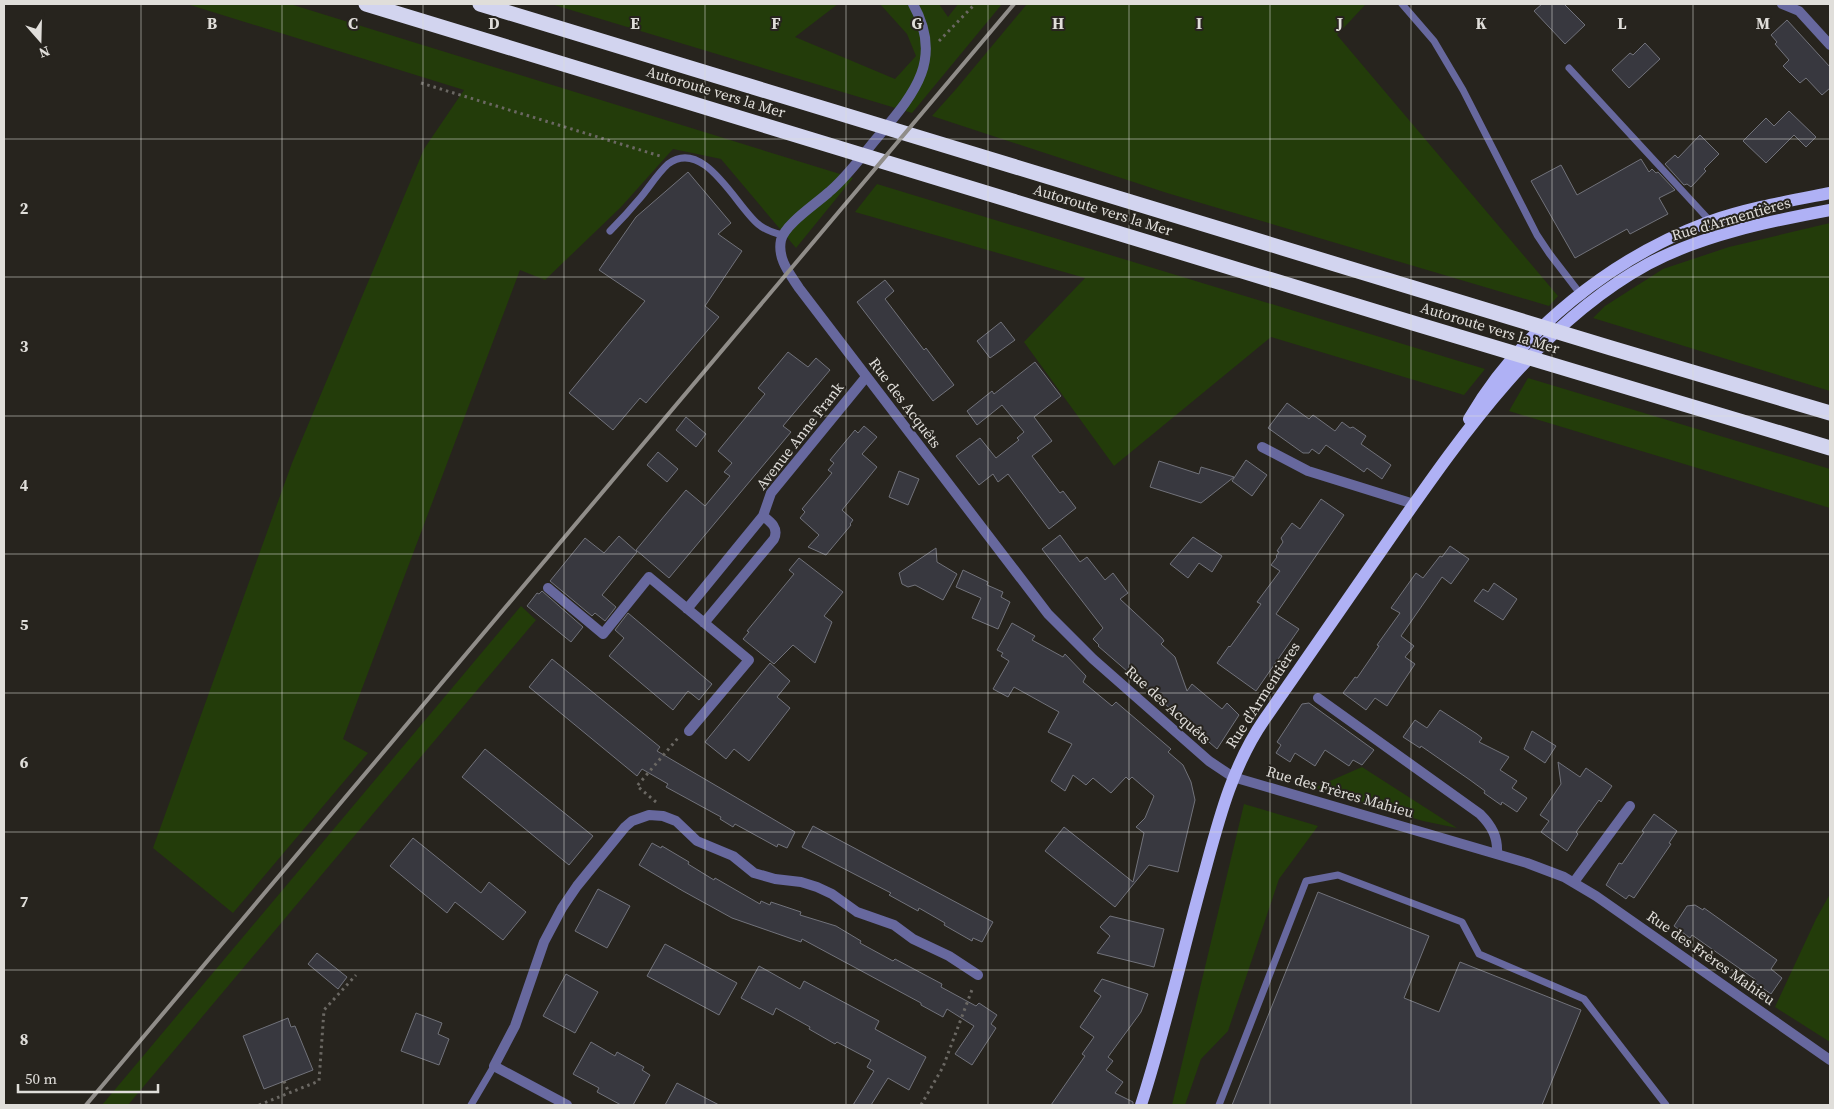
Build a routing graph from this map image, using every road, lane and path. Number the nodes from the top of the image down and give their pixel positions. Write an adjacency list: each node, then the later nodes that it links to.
1 (366, 4): 23 (highway, Autoroute vers la Mer)
2 (480, 4): 21 (highway)
3 (912, 4): 9 (street)
4 (975, 4): 9 (path)
5 (1402, 4): 19 (lane)
6 (1782, 4): 7 (street)
7 (1797, 8): 8 (street)
8 (1830, 45)
9 (925, 56): 17 (street)
10 (1569, 68): 15 (lane)
11 (421, 83): 12 (path)
12 (675, 160): 16 (lane); 17 (lane)
13 (1830, 193): 15 (main road, Rue d'Armentières)
14 (1830, 210): 18 (main road, Rue d'Armentières)
15 (1710, 222): 18 (lane); 19 (main road, Rue d'Armentières)
16 (610, 231)
17 (783, 235): 20 (street, Rue des Acquêts)
18 (1723, 236): 19 (main road, Rue d'Armentières)
19 (1584, 299): 24 (main road, Rue d'Armentières)
20 (866, 378): 25 (street, Avenue Anne Frank); 31 (street, Rue des Acquêts)
21 (1830, 413)
22 (1262, 447): 24 (street)
23 (1830, 448)
24 (1414, 504): 31 (main road, Rue d'Armentières)
25 (763, 516): 27 (street, Avenue Anne Frank); 28 (street)
26 (548, 588): 27 (street)
27 (687, 609): 28 (street)
28 (704, 623): 30 (street)
29 (1318, 698): 34 (street)
30 (689, 731): 33 (path)
31 (1233, 777): 34 (street, Rue des Frères Mahieu); 48 (main road, Rue d'Armentières)
32 (1630, 806): 35 (street)
33 (655, 815): 36 (street); 39 (street)
34 (1497, 854): 35 (street, Rue des Frères Mahieu)
35 (1574, 882): 38 (street, Rue des Frères Mahieu)
36 (978, 975): 47 (path)
37 (356, 976): 41 (path)
38 (1830, 1060)
39 (494, 1066): 45 (lane); 46 (street)
40 (284, 1081): 41 (path)
41 (289, 1093): 42 (path)
42 (272, 1100): 43 (path); 44 (path)
43 (259, 1105)
44 (275, 1105)
45 (471, 1105)
46 (567, 1105)
47 (921, 1105)
48 (1141, 1105)
49 (1219, 1105): 50 (lane)
50 (1666, 1105)

